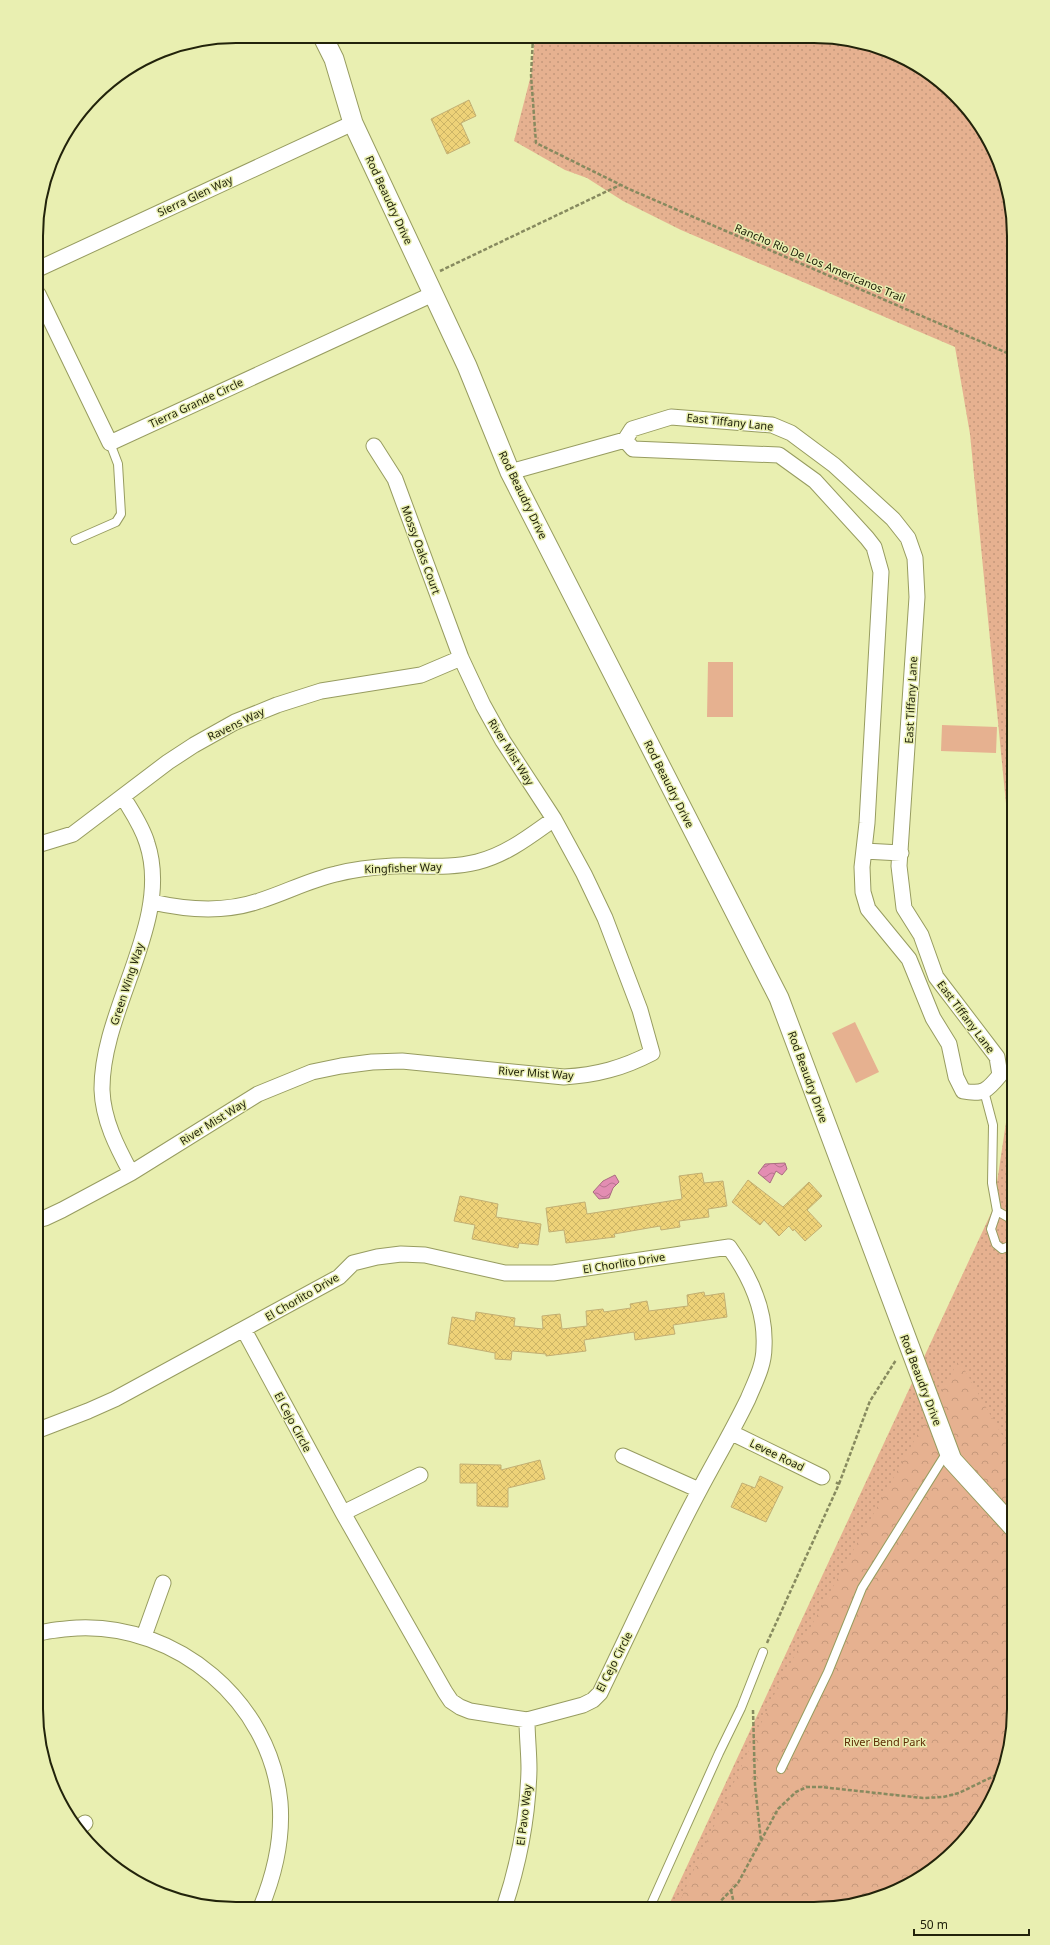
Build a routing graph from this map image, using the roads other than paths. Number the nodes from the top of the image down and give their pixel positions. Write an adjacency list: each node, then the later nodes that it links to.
1 (326, 43): 2 (street, Rod Beaudry Drive)
2 (353, 123): 3 (street, Sierra Glen Way); 4 (street, Rod Beaudry Drive)
3 (43, 267)
4 (429, 286): 7 (street, Tierra Grande Circle); 9 (street, Rod Beaudry Drive)
5 (43, 304): 7 (street)
6 (625, 440): 9 (street, East Tiffany Lane); 15 (street, East Tiffany Lane); 16 (street, East Tiffany Lane)
7 (110, 443): 10 (lane)
8 (374, 446): 11 (street, Mossy Oaks Court)
9 (510, 472): 28 (street, Rod Beaudry Drive)
10 (75, 540)
11 (461, 658): 12 (street, Ravens Way); 13 (street, River Mist Way)
12 (123, 797): 14 (street, Ravens Way); 17 (street, Green Wing Way)
13 (554, 819): 17 (street, Kingfisher Way); 19 (street, River Mist Way)
14 (43, 843)
15 (864, 851): 16 (street); 18 (street, East Tiffany Lane)
16 (901, 853): 18 (street, East Tiffany Lane)
17 (152, 902): 19 (street, Green Wing Way)
18 (984, 1091): 20 (lane)
19 (131, 1173): 22 (street, River Mist Way)
20 (997, 1211): 21 (lane); 24 (lane)
21 (1007, 1217)
22 (43, 1218)
23 (729, 1247): 25 (street, El Chorlito Drive); 27 (street, El Cejo Circle)
24 (1007, 1247)
25 (244, 1330): 26 (street, El Chorlito Drive); 33 (street, El Cejo Circle)
26 (43, 1428)
27 (732, 1432): 31 (street, Levee Road); 32 (street, El Cejo Circle)
28 (948, 1450): 34 (street, Rod Beaudry Drive); 40 (lane)
29 (623, 1456): 32 (street)
30 (420, 1475): 33 (street)
31 (822, 1477)
32 (699, 1490): 39 (street, El Cejo Circle)
33 (343, 1513): 39 (street, El Cejo Circle)
34 (1007, 1520)
35 (163, 1583): 37 (street)
36 (43, 1633): 37 (street)
37 (144, 1636): 41 (street)
38 (763, 1652): 43 (lane)
39 (527, 1720): 42 (street, El Pavo Way)
40 (781, 1769)
41 (263, 1902)
42 (506, 1902)
43 (652, 1902)

